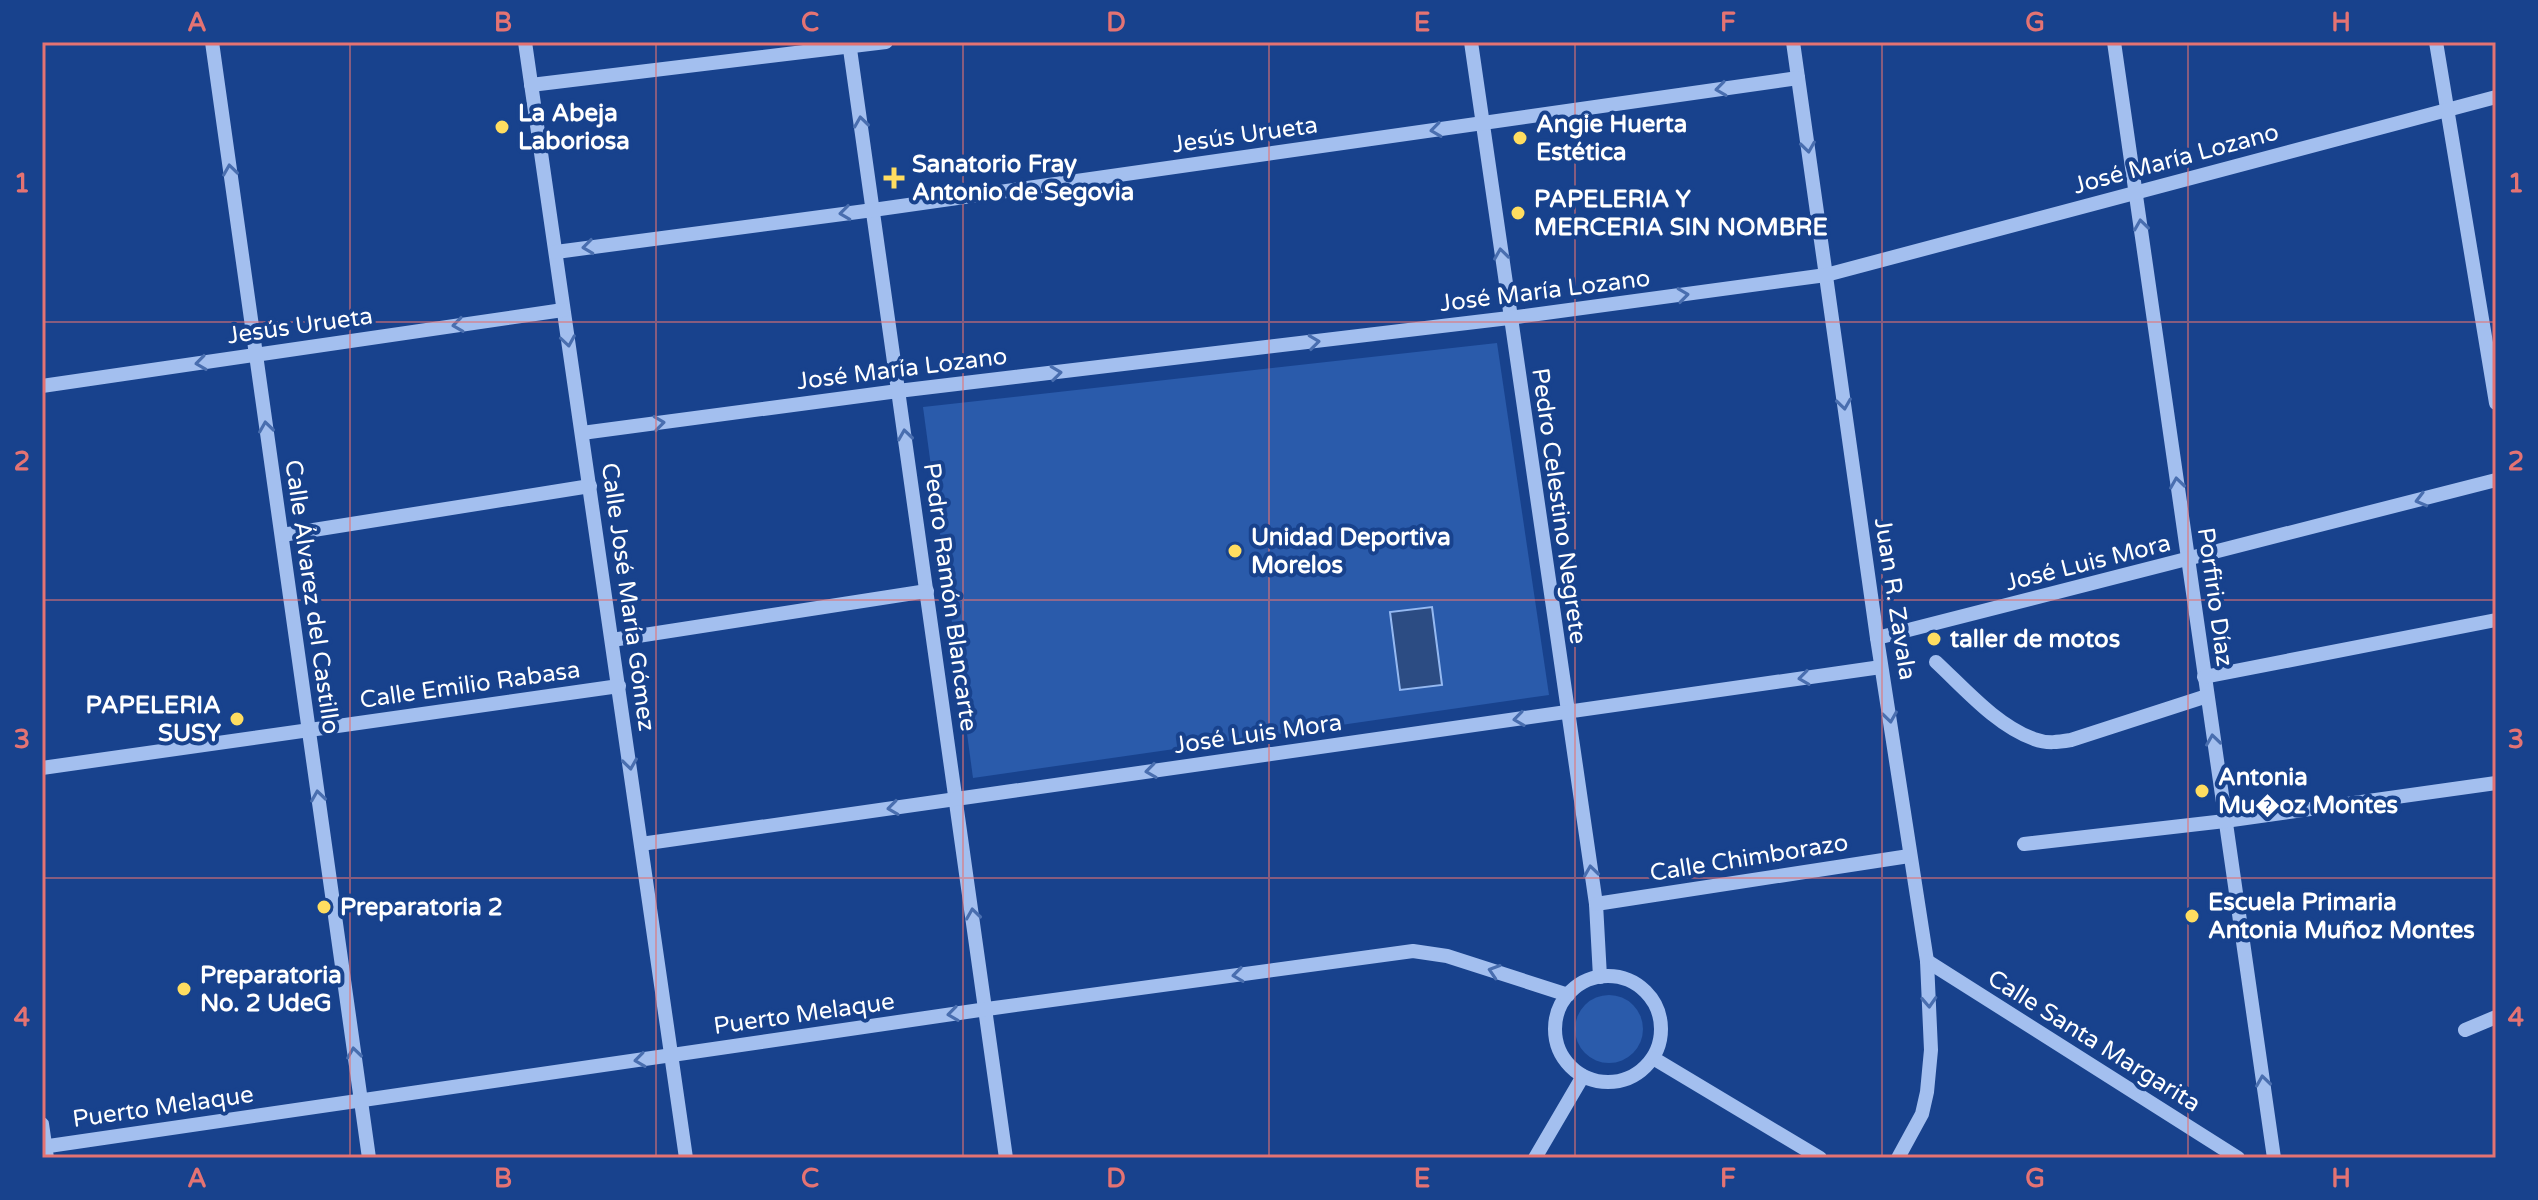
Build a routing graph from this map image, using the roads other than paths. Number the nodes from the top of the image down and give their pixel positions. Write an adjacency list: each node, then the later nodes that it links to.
1 (212, 42): 20 (street, Calle Álvarez del Castillo, one-way to 1)
2 (525, 42): 10 (street, Calle José María Gómez)
3 (886, 42): 8 (street)
4 (1471, 42): 13 (street, Pedro Celestino Negrete)
5 (1793, 42): 9 (street, Juan R. Zavala)
6 (2114, 42): 14 (street, Porfirio Díaz)
7 (2436, 42): 12 (street)
8 (849, 45): 10 (street); 15 (street, Pedro Ramón Blancarte, one-way to 8)
9 (1798, 78): 13 (street, Jesús Urueta, one-way to 13); 17 (street, Juan R. Zavala, one-way to 17)
10 (531, 85): 16 (street, Calle José María Gómez)
11 (2496, 97): 12 (street, José María Lozano)
12 (2446, 113): 14 (street, José María Lozano); 23 (street)
13 (1483, 124): 15 (street, Jesús Urueta, one-way to 15); 19 (street, Pedro Celestino Negrete, one-way to 13)
14 (2136, 191): 17 (street, José María Lozano); 28 (street, Porfirio Díaz, one-way to 14)
15 (873, 210): 16 (street, Jesús Urueta, one-way to 16); 22 (street, Pedro Ramón Blancarte)
16 (556, 252): 18 (street, Calle José María Gómez)
17 (1826, 275): 19 (street, José María Lozano, one-way to 17); 31 (street, Juan R. Zavala, one-way to 31)
18 (563, 310): 20 (street, Jesús Urueta, one-way to 20); 24 (street, Calle José María Gómez, one-way to 24)
19 (1509, 318): 22 (street, José María Lozano, one-way to 19); 38 (street, Pedro Celestino Negrete)
20 (256, 355): 21 (street, Jesús Urueta, one-way to 21); 27 (street, Calle Álvarez del Castillo, one-way to 20)
21 (42, 386)
22 (898, 391): 24 (street, José María Lozano, one-way to 22); 29 (street, Pedro Ramón Blancarte, one-way to 22)
23 (2496, 403)
24 (582, 433): 26 (street, Calle José María Gómez)
25 (2496, 480): 28 (street, José Luis Mora, one-way to 28)
26 (590, 486): 27 (street); 32 (street, Calle José María Gómez)
27 (282, 535): 39 (street, Calle Álvarez del Castillo)
28 (2187, 560): 31 (street, José Luis Mora); 35 (street, Porfirio Díaz)
29 (927, 591): 32 (street); 42 (street, Pedro Ramón Blancarte)
30 (2496, 620): 35 (street)
31 (1877, 638): 34 (street, Juan R. Zavala)
32 (612, 640): 36 (street, Calle José María Gómez)
33 (1936, 662): 37 (street)
34 (1881, 667): 38 (street, José Luis Mora, one-way to 38); 46 (street, Juan R. Zavala, one-way to 46)
35 (2204, 677): 37 (street, Porfirio Díaz)
36 (619, 686): 39 (street, Calle Emilio Rabasa); 44 (street, Calle José María Gómez, one-way to 44)
37 (2207, 696): 43 (street, Porfirio Díaz, one-way to 37)
38 (1568, 712): 42 (street, José Luis Mora, one-way to 42); 47 (street, Pedro Celestino Negrete, one-way to 38)
39 (309, 730): 40 (street, Calle Emilio Rabasa); 57 (street, Calle Álvarez del Castillo, one-way to 39)
40 (42, 768)
41 (2496, 783): 43 (street)
42 (957, 799): 44 (street, José Luis Mora, one-way to 44); 51 (street, Pedro Ramón Blancarte, one-way to 42)
43 (2225, 821): 45 (street); 67 (street, Porfirio Díaz, one-way to 43)
44 (641, 844): 54 (street, Calle José María Gómez)
45 (2024, 844)
46 (1909, 856): 47 (street, Calle Chimborazo); 48 (street, Juan R. Zavala)
47 (1596, 904): 49 (street, Pedro Celestino Negrete)
48 (1927, 961): 65 (street, Juan R. Zavala, one-way to 65); 66 (street, Calle Santa Margarita)
49 (1600, 977): 50 (street); 55 (street)
50 (1568, 995): 51 (street, Puerto Melaque, one-way to 51); 56 (street)
51 (987, 1009): 54 (street, Puerto Melaque, one-way to 54); 62 (street, Pedro Ramón Blancarte)
52 (2496, 1017): 53 (street)
53 (2465, 1030)
54 (672, 1055): 57 (street, Puerto Melaque, one-way to 57); 61 (street, Calle José María Gómez)
55 (1653, 1058): 56 (street); 64 (street)
56 (1583, 1076): 63 (street)
57 (361, 1101): 59 (street, Puerto Melaque); 60 (street, Calle Álvarez del Castillo)
58 (42, 1124): 59 (street)
59 (45, 1151)
60 (369, 1158)
61 (686, 1158)
62 (1006, 1158)
63 (1535, 1158)
64 (1820, 1158)
65 (1898, 1158)
66 (2238, 1158)
67 (2274, 1158)

